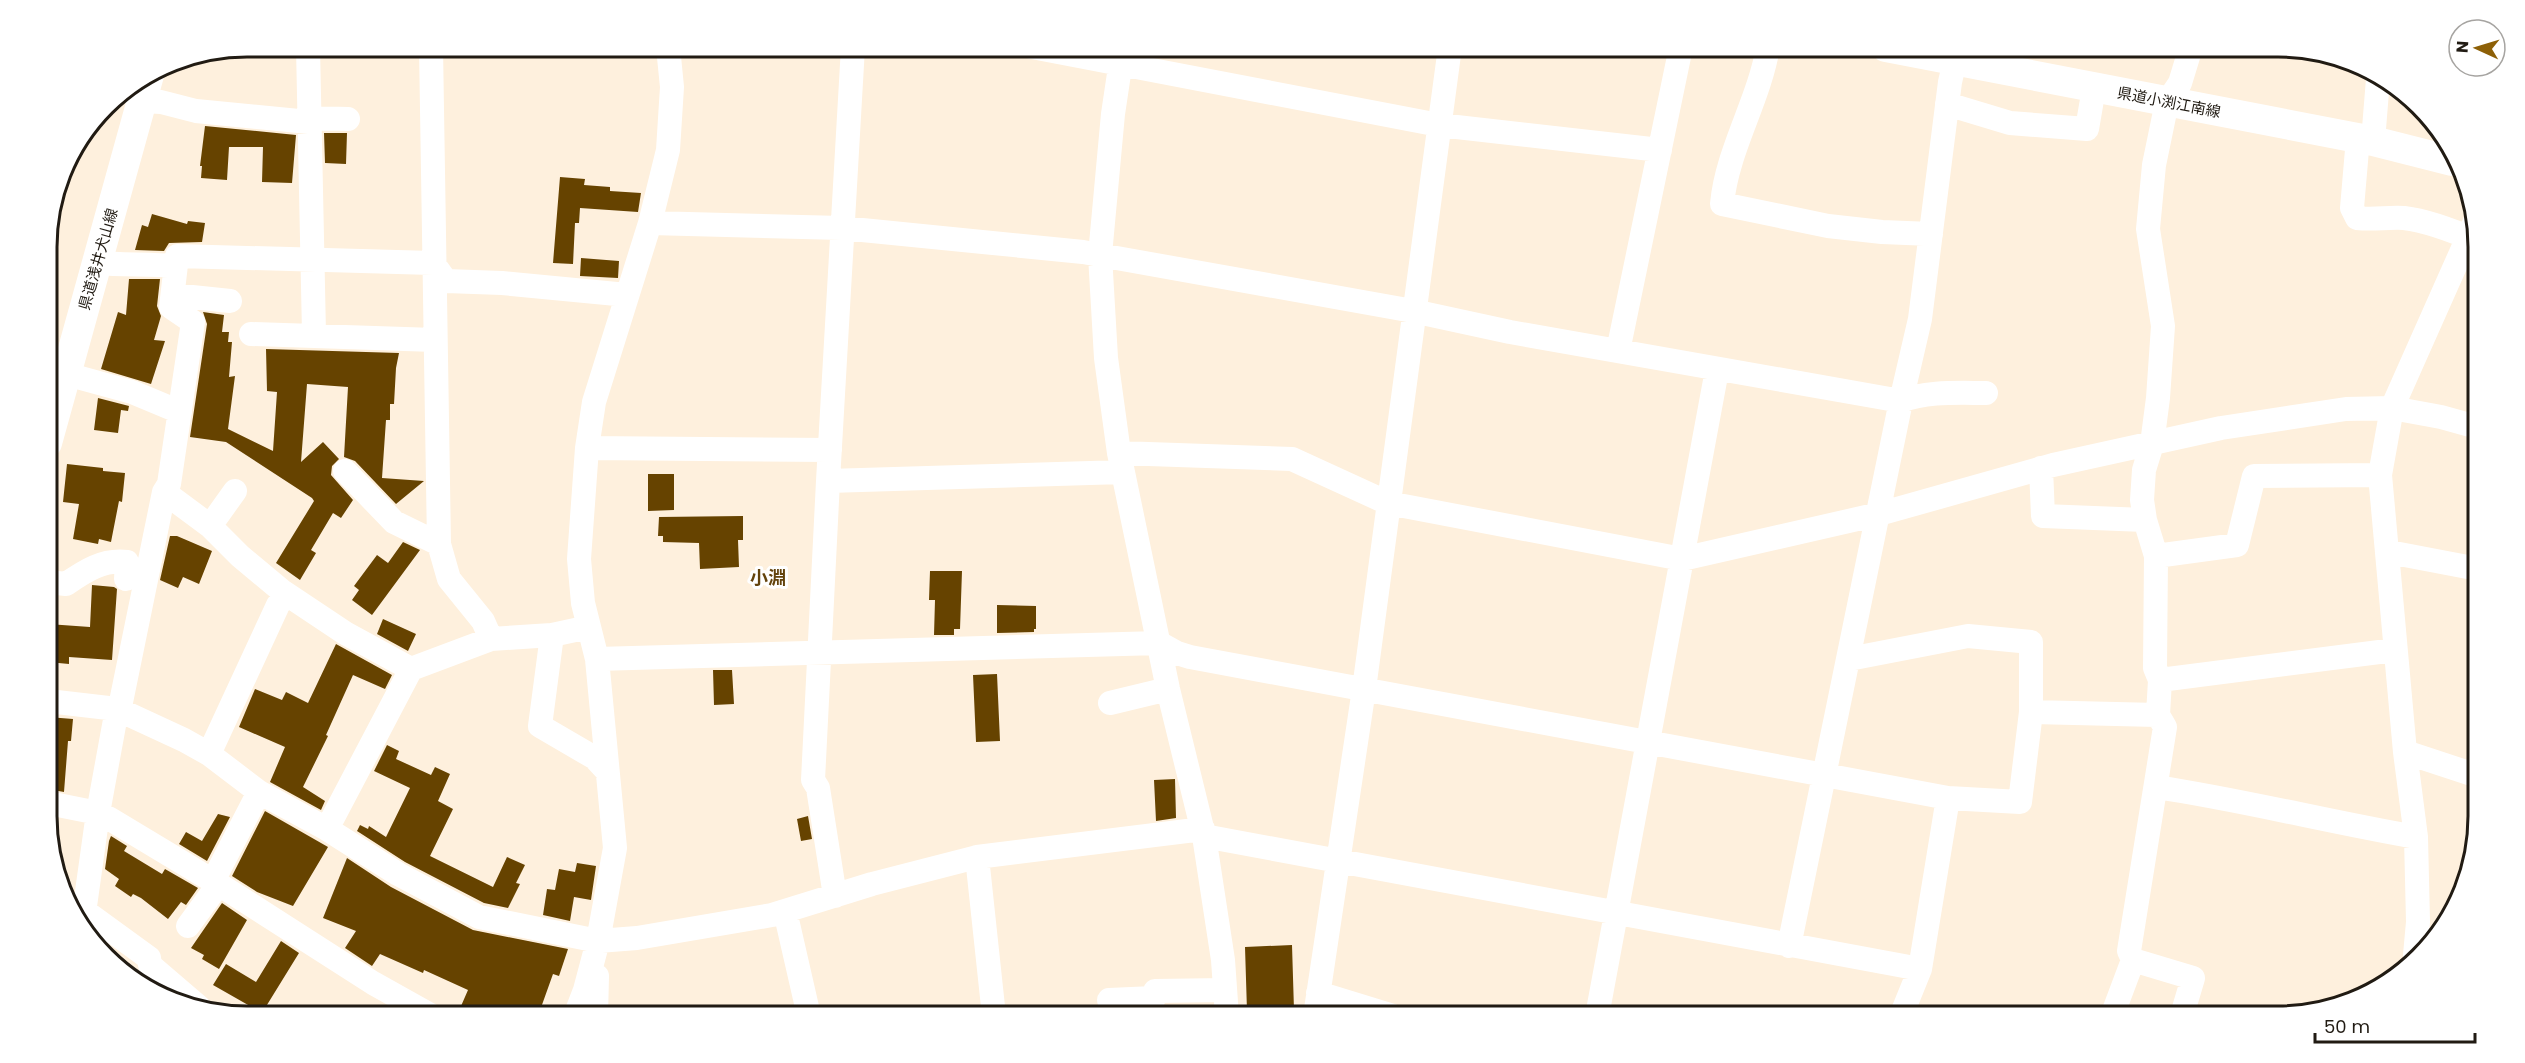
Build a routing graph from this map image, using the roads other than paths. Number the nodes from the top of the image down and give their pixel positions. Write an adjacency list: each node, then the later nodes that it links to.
1 (308, 57): 19 (street)
2 (431, 57): 32 (street)
3 (669, 57): 24 (street)
4 (853, 57): 25 (street)
5 (1122, 57): 29 (street)
6 (1131, 57): 20 (street)
7 (1448, 57): 20 (street)
8 (1679, 57): 22 (street)
9 (1765, 57): 27 (street)
10 (1939, 57): 12 (main road, 県道小渕江南線)
11 (2188, 57): 16 (street)
12 (1955, 61): 15 (main road, 県道小渕江南線); 17 (street)
13 (2377, 85): 21 (street)
14 (146, 88): 19 (street); 31 (main road, 県道浅井犬山線)
15 (2094, 88): 16 (main road, 県道小渕江南線); 17 (street)
16 (2167, 102): 21 (main road, 県道小渕江南線); 50 (street)
17 (1947, 104): 27 (street)
18 (348, 119): 19 (street)
19 (309, 120): 30 (street)
20 (1439, 125): 22 (street); 37 (street)
21 (2365, 140): 23 (main road, 県道小渕江南線); 26 (street)
22 (1660, 150): 41 (street)
23 (2447, 160)
24 (650, 223): 25 (street); 35 (street)
25 (842, 228): 29 (street); 52 (street)
26 (2467, 230)
27 (1931, 234): 45 (street)
28 (2468, 245): 47 (street)
29 (1100, 255): 37 (street); 53 (street)
30 (313, 260): 32 (street); 33 (street); 40 (street)
31 (97, 263): 33 (street); 43 (main road, 県道浅井犬山線)
32 (433, 263): 35 (street); 39 (street)
33 (176, 266): 34 (street)
34 (173, 295): 36 (street); 48 (street)
35 (627, 295): 51 (street)
36 (230, 301)
37 (1413, 311): 41 (street); 60 (street)
38 (251, 334): 40 (street)
39 (435, 340): 40 (street); 64 (street)
40 (330, 343)
41 (1618, 351): 42 (street)
42 (1717, 370): 45 (street); 67 (street)
43 (66, 374): 46 (main road, 県道浅井犬山線); 48 (street)
44 (1986, 393): 45 (street)
45 (1901, 401): 61 (street)
46 (57, 406)
47 (2392, 408): 49 (street); 50 (street); 56 (street)
48 (180, 412): 59 (street)
49 (2468, 424)
50 (2152, 444): 54 (street); 62 (street)
51 (587, 448): 52 (street); 72 (street)
52 (830, 450): 57 (street)
53 (1121, 463): 57 (street); 60 (street); 75 (street)
54 (2041, 468): 61 (street); 62 (street)
55 (345, 471): 64 (street)
56 (2380, 475): 65 (street); 66 (street)
57 (828, 481): 77 (street)
58 (235, 491): 63 (street)
59 (164, 492): 63 (street); 86 (street)
60 (1388, 503): 67 (street); 83 (street)
61 (1879, 513): 67 (street); 79 (street)
62 (2145, 520): 66 (street)
63 (210, 526): 71 (street)
64 (439, 544): 74 (street)
65 (2389, 552): 68 (street); 76 (street)
66 (2156, 556): 81 (street)
67 (1682, 559): 89 (street)
68 (2468, 567)
69 (126, 579): 70 (street)
70 (57, 583)
71 (286, 594): 80 (street); 91 (street)
72 (589, 627): 73 (street); 78 (street)
73 (552, 635): 74 (street); 92 (street)
74 (492, 639): 80 (street)
75 (1159, 643): 77 (street); 82 (street); 83 (street)
76 (2396, 650): 81 (street); 90 (street)
77 (821, 653): 78 (street); 106 (street)
78 (597, 659): 92 (street)
79 (1849, 659): 87 (street); 94 (street)
80 (411, 669): 100 (street)
81 (2160, 680): 88 (street)
82 (1168, 689): 85 (street); 101 (street)
83 (1364, 689): 89 (street); 104 (street)
84 (57, 702): 86 (street)
85 (1110, 703)
86 (117, 709): 91 (street); 99 (street)
87 (2031, 712): 88 (street); 97 (street)
88 (2158, 716): 95 (street)
89 (1649, 743): 94 (street); 109 (street)
90 (2405, 752): 93 (street); 102 (street)
91 (209, 754): 96 (street)
92 (607, 771): 112 (street)
93 (2468, 773)
94 (1824, 775): 97 (street); 113 (street)
95 (2156, 787): 102 (street); 115 (street)
96 (259, 792): 100 (street); 105 (street)
97 (1948, 798): 116 (street)
98 (57, 806): 99 (street)
99 (98, 813): 105 (street); 107 (street)
100 (327, 829): 112 (street)
101 (1203, 833): 103 (street); 104 (street); 117 (street)
102 (2416, 837): 114 (street)
103 (977, 857): 106 (street); 125 (street)
104 (1337, 860): 109 (street); 120 (street)
105 (215, 883): 111 (street); 121 (street)
106 (835, 896): 108 (street)
107 (83, 911)
108 (785, 911): 112 (street); 124 (street)
109 (1615, 913): 113 (street); 127 (street)
110 (86, 916): 118 (street)
111 (188, 926)
112 (598, 941): 122 (street); 123 (street)
113 (1789, 946): 116 (street)
114 (2416, 946)
115 (2133, 960): 129 (street); 130 (street)
116 (1920, 969): 128 (street)
117 (1226, 990): 119 (street); 126 (street)
118 (186, 996)
119 (1109, 1000)
120 (1316, 1004)
121 (414, 1006)
122 (578, 1006)
123 (596, 1006)
124 (807, 1006)
125 (992, 1006)
126 (1227, 1006)
127 (1599, 1006)
128 (1905, 1006)
129 (2116, 1006)
130 (2186, 1006)

